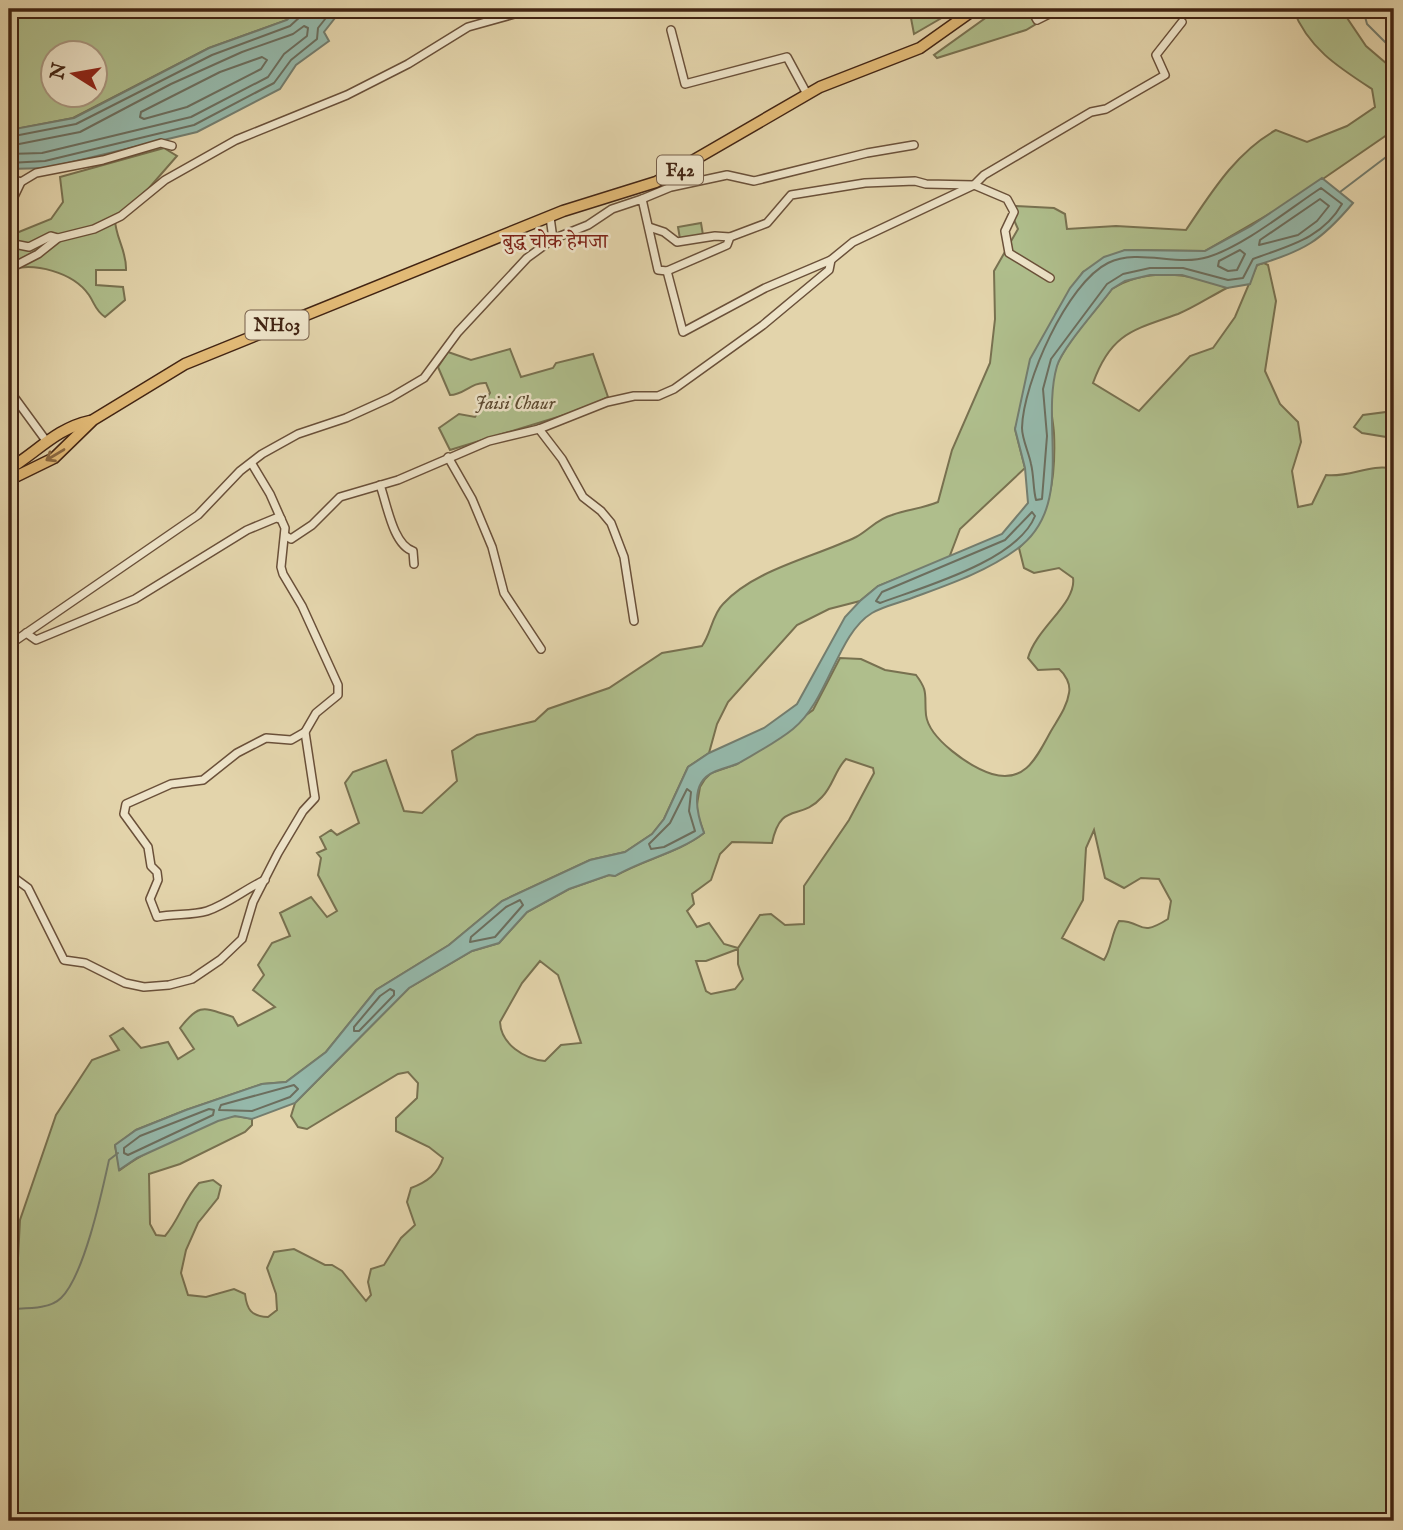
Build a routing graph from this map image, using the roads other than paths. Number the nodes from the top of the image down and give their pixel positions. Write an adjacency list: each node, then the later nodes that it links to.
1 (532, 9): 18 (street)
2 (975, 9): 7 (highway, F42)
3 (1031, 9): 4 (street)
4 (1059, 9)
5 (1182, 22): 12 (street)
6 (671, 30): 7 (street)
7 (807, 94): 15 (highway, F42)
8 (914, 145): 13 (street)
9 (172, 146): 11 (street)
10 (9, 178): 11 (street)
11 (21, 182): 14 (street)
12 (974, 185): 17 (street); 21 (street); 24 (street)
13 (642, 199): 16 (street); 19 (street)
14 (9, 207)
15 (550, 217): 19 (street); 25 (highway, F42)
16 (649, 227): 17 (street); 23 (street)
17 (730, 237): 23 (street)
18 (58, 238): 20 (street); 22 (street)
19 (553, 239): 31 (street)
20 (9, 243)
21 (831, 260): 23 (street); 28 (street)
22 (9, 269)
23 (667, 271)
24 (1050, 278)
25 (364, 290): 27 (highway, NH03)
26 (9, 390): 29 (street)
27 (93, 420): 29 (highway); 33 (highway, NH03, one-way to 33)
28 (539, 429): 30 (street); 38 (street)
29 (47, 442): 32 (highway)
30 (448, 457): 34 (street); 41 (street)
31 (252, 464): 35 (street); 39 (street)
32 (9, 469)
33 (9, 480)
34 (380, 485): 36 (street); 37 (street)
35 (281, 519): 36 (street); 39 (street)
36 (286, 536): 42 (street)
37 (414, 564)
38 (634, 621)
39 (26, 633): 40 (street)
40 (9, 645)
41 (541, 649)
42 (305, 732): 44 (street); 44 (street)
43 (9, 874): 44 (street)
44 (266, 880)

